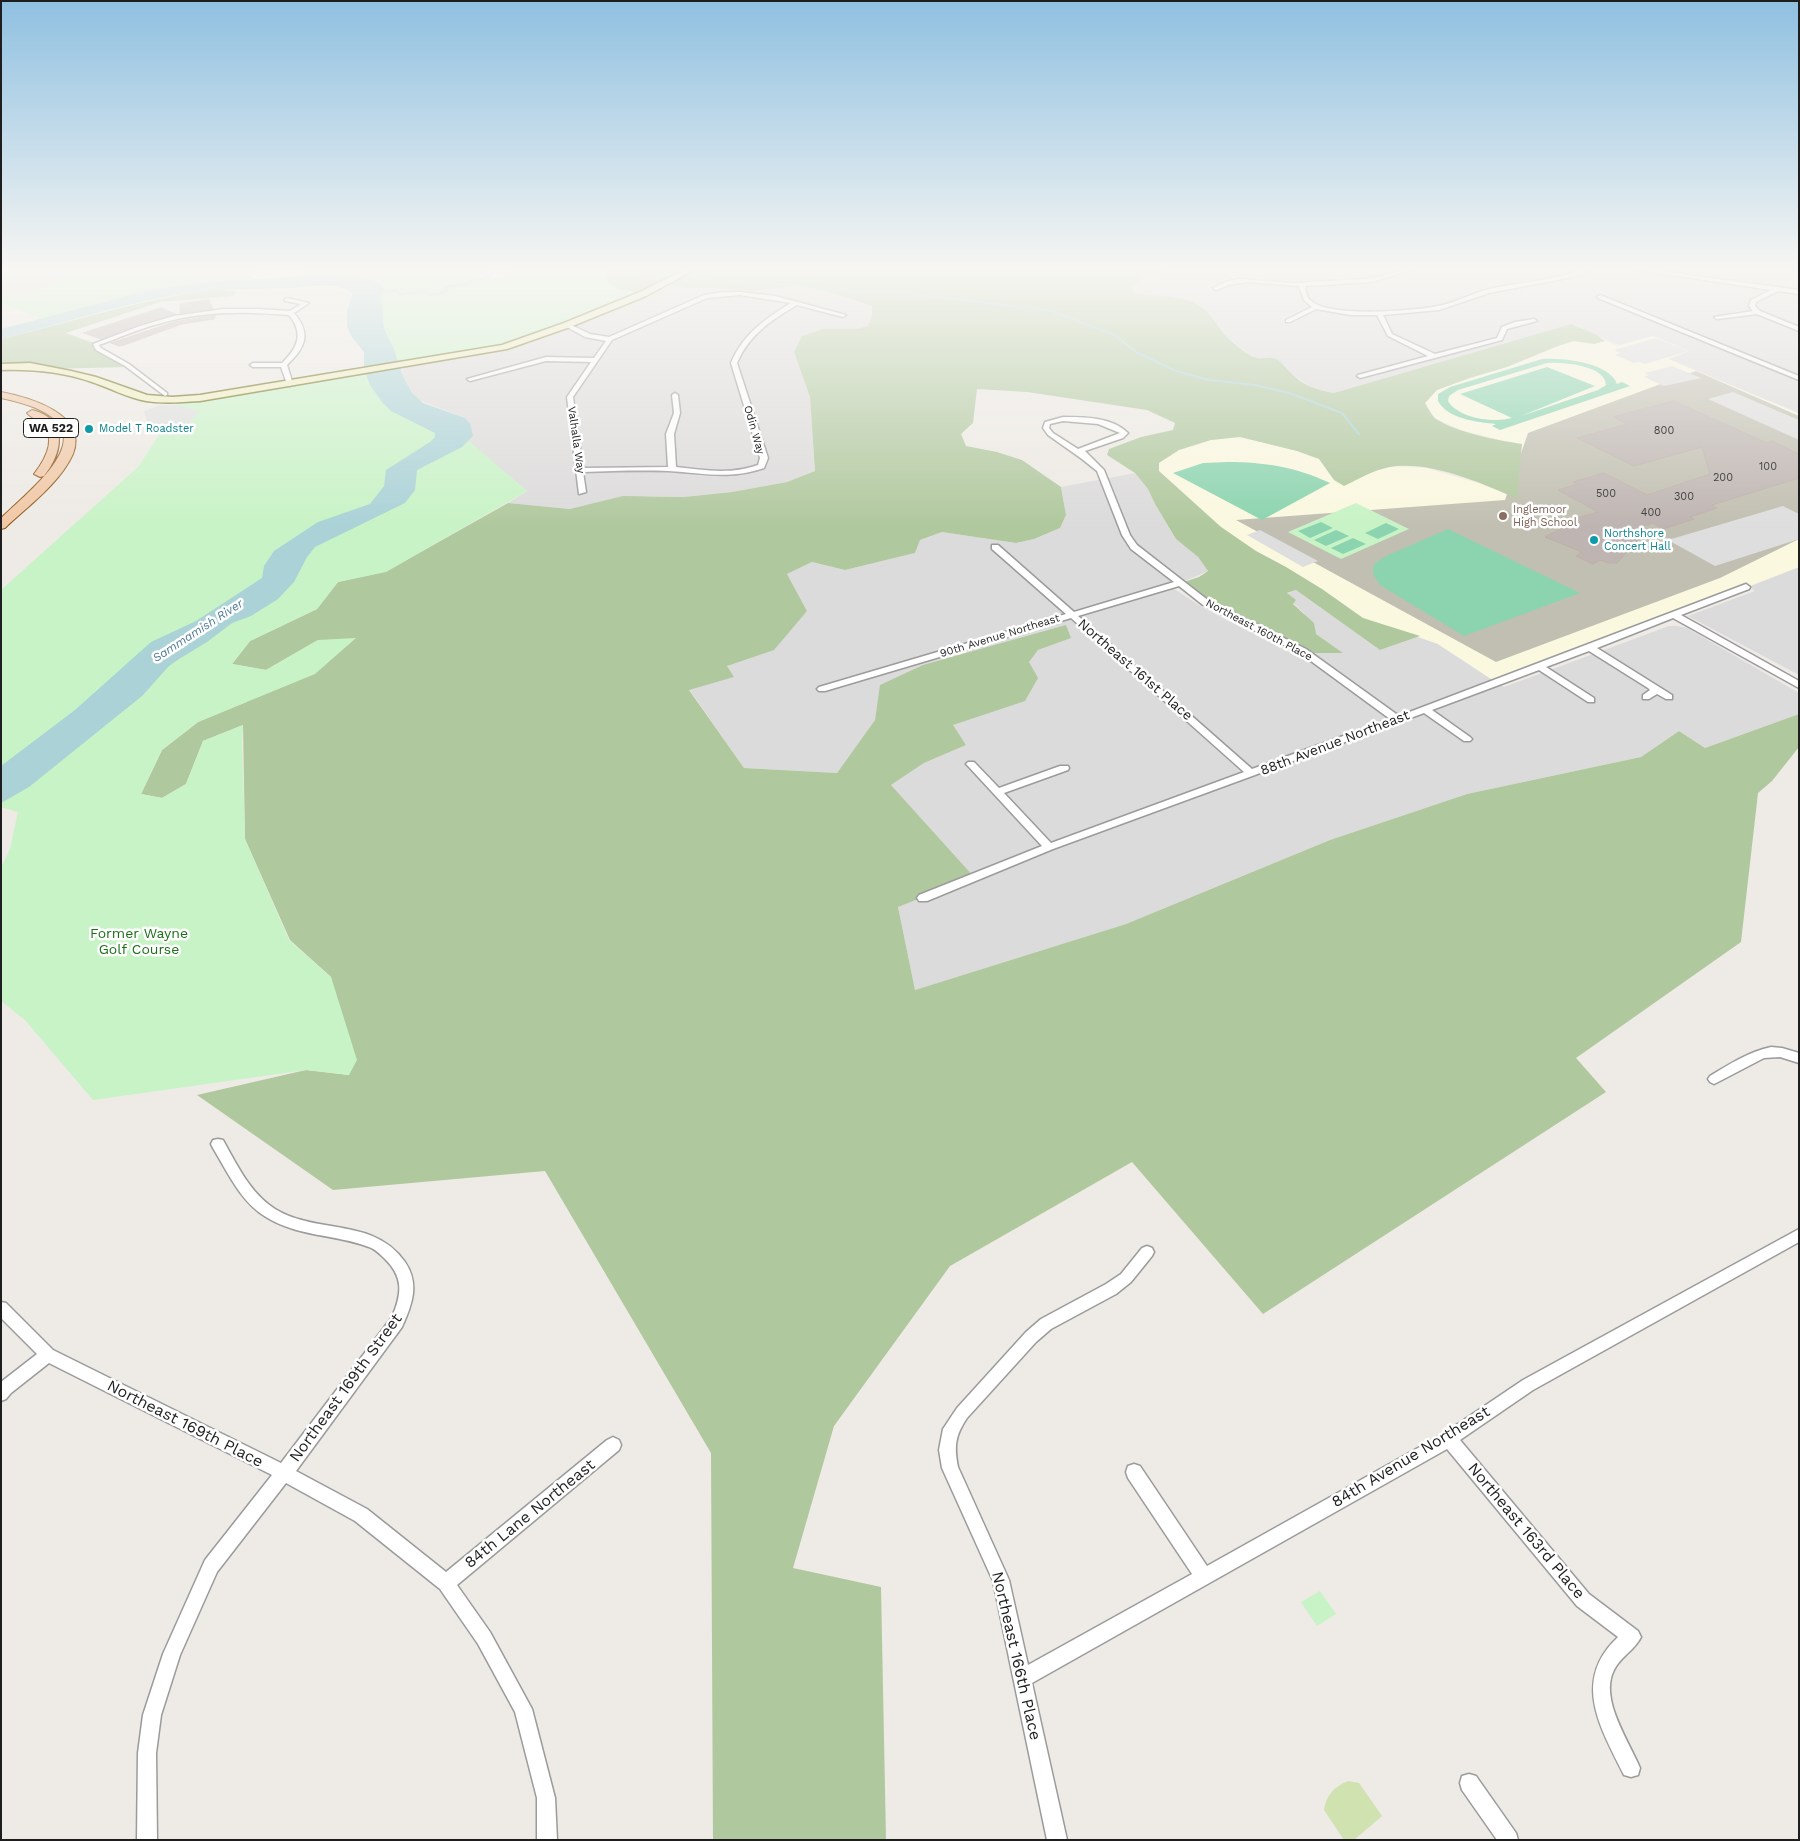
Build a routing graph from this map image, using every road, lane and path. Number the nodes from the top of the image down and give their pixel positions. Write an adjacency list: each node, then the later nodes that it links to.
1 (108, 355): 18 (street)
2 (294, 355): 12 (street)
3 (463, 355): 17 (main road)
4 (600, 355): 10 (street, Valhalla Way)
5 (736, 355): 24 (street, Odin Way)
6 (1431, 355): 9 (street)
7 (1443, 355): 9 (street)
8 (1742, 355): 15 (street)
9 (1435, 357): 14 (street)
10 (596, 360): 16 (street); 23 (street, Valhalla Way)
11 (253, 365): 12 (street)
12 (284, 365): 17 (street)
13 (1, 367): 17 (main road)
14 (1360, 376)
15 (1799, 378)
16 (470, 379)
17 (290, 384)
18 (165, 394)
19 (675, 395): 24 (street)
20 (1, 396): 27 (main road, WA 522)
21 (1, 403): 26 (main road, WA 522)
22 (1085, 457): 22 (street, Northeast 160th Place); 29 (street, Northeast 160th Place)
23 (581, 470): 24 (street, Odin Way); 25 (street, Valhalla Way)
24 (672, 470)
25 (582, 492)
26 (1, 510)
27 (1, 525)
28 (995, 547): 31 (street, Northeast 161st Place)
29 (1178, 584): 31 (street, 90th Avenue Northeast); 42 (street, Northeast 160th Place)
30 (1746, 587): 32 (street, 88th Avenue Northeast)
31 (1071, 614): 37 (street, 90th Avenue Northeast); 46 (street, Northeast 161st Place)
32 (1676, 616): 33 (street, 88th Avenue Northeast); 36 (street)
33 (1590, 648): 34 (street, 88th Avenue Northeast); 35 (street)
34 (1540, 667): 40 (street); 41 (street, 88th Avenue Northeast)
35 (1651, 685): 38 (street); 39 (street)
36 (1799, 686)
37 (822, 689)
38 (1646, 697)
39 (1669, 697)
40 (1591, 700)
41 (1425, 709): 42 (street, 88th Avenue Northeast); 43 (street)
42 (1397, 719): 46 (street, 88th Avenue Northeast)
43 (1467, 739)
44 (971, 764): 47 (street)
45 (1064, 768): 47 (street)
46 (1252, 774): 48 (street, 88th Avenue Northeast)
47 (998, 792): 48 (street)
48 (1049, 847): 49 (street, 88th Avenue Northeast)
49 (923, 898)
50 (1799, 1058): 51 (street)
51 (1714, 1079)
52 (218, 1144): 61 (street, Northeast 169th Street)
53 (1799, 1235): 58 (street, 84th Avenue Northeast)
54 (1147, 1252): 64 (street, Northeast 166th Place)
55 (1, 1308): 56 (street, Northeast 169th Place)
56 (48, 1355): 57 (street); 61 (street, Northeast 169th Place)
57 (1, 1394)
58 (1449, 1439): 62 (street, 84th Avenue Northeast); 65 (street, Northeast 163rd Place)
59 (613, 1445): 63 (street, 84th Lane Northeast)
60 (1134, 1472): 62 (street)
61 (284, 1473): 63 (street, Northeast 169th Street); 67 (street)
62 (1204, 1576): 64 (street, 84th Avenue Northeast)
63 (446, 1583): 68 (street, Northeast 169th Street)
64 (1023, 1678): 69 (street, Northeast 166th Place)
65 (1631, 1768)
66 (1468, 1782): 70 (street)
67 (147, 1840)
68 (547, 1840)
69 (1057, 1840)
70 (1509, 1840)

